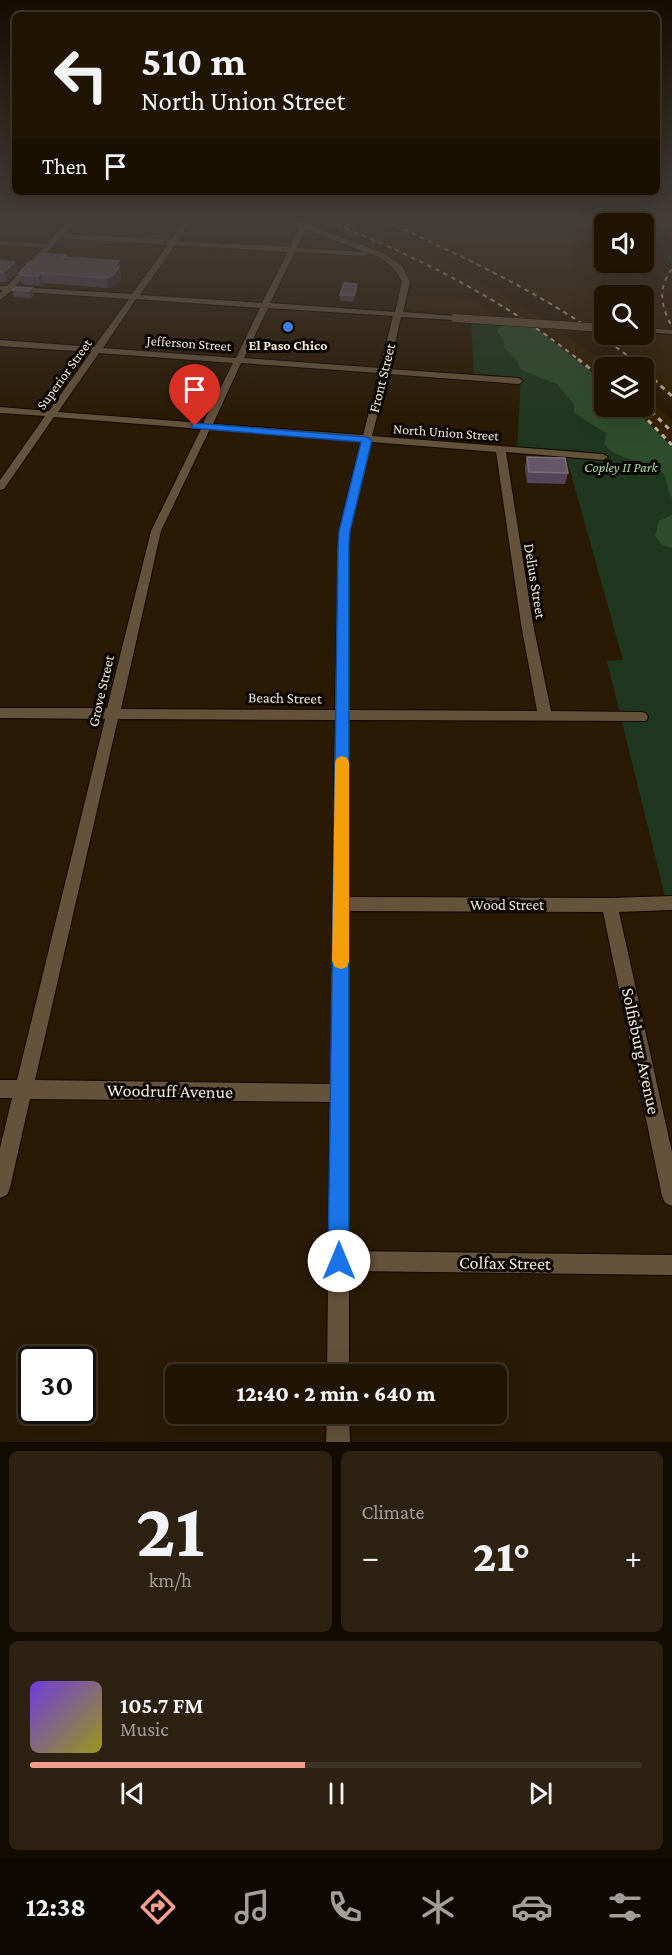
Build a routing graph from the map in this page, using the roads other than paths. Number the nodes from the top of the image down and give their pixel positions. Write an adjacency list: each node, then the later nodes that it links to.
1 (13, 285): 6 (street)
2 (143, 285): 7 (street, Superior Street)
3 (274, 285): 9 (street, Grove Street)
4 (405, 285): 10 (street, Front Street)
5 (0, 288): 6 (street)
6 (10, 288): 7 (street); 8 (street)
7 (135, 296): 9 (street); 15 (street, Superior Street)
8 (0, 298)
9 (264, 305): 10 (street); 16 (street, Grove Street)
10 (398, 314): 11 (street, bridge); 17 (street, Front Street)
11 (594, 327)
12 (654, 331): 13 (street)
13 (672, 332)
14 (0, 343): 15 (street, Jefferson Street)
15 (98, 350): 16 (street, Jefferson Street); 20 (street, Superior Street)
16 (238, 360): 17 (street, Jefferson Street); 21 (street, Grove Street)
17 (384, 371): 18 (street, Jefferson Street); 22 (street, Front Street)
18 (519, 381)
19 (0, 410): 20 (street, North Union Street)
20 (51, 414): 21 (street, North Union Street); 25 (street, Superior Street)
21 (206, 427): 22 (street, North Union Street); 27 (street, Grove Street)
22 (367, 440): 23 (street, North Union Street); 28 (street, Front Street)
23 (501, 450): 24 (street, North Union Street); 29 (street, Delius Street)
24 (603, 457)
25 (0, 487)
26 (0, 712): 27 (street, Beach Street)
27 (113, 713): 28 (street, Beach Street); 35 (street, Grove Street)
28 (342, 716): 29 (street, Beach Street); 32 (street, Front Street)
29 (545, 717): 30 (street, Beach Street)
30 (641, 717)
31 (672, 903): 33 (street, Wood Street)
32 (341, 904): 33 (street, Wood Street); 36 (street, Front Street)
33 (609, 905): 38 (street, Solfisburg Avenue)
34 (0, 1089): 35 (street, Woodruff Avenue)
35 (23, 1089): 36 (street, Woodruff Avenue); 37 (street, Grove Street)
36 (340, 1093): 39 (street, Front Street)
37 (0, 1188)
38 (672, 1196)
39 (339, 1261): 40 (street, Colfax Street); 41 (street, Front Street)
40 (672, 1265)
41 (338, 1364)
42 (338, 1424): 43 (street)
43 (338, 1442)

